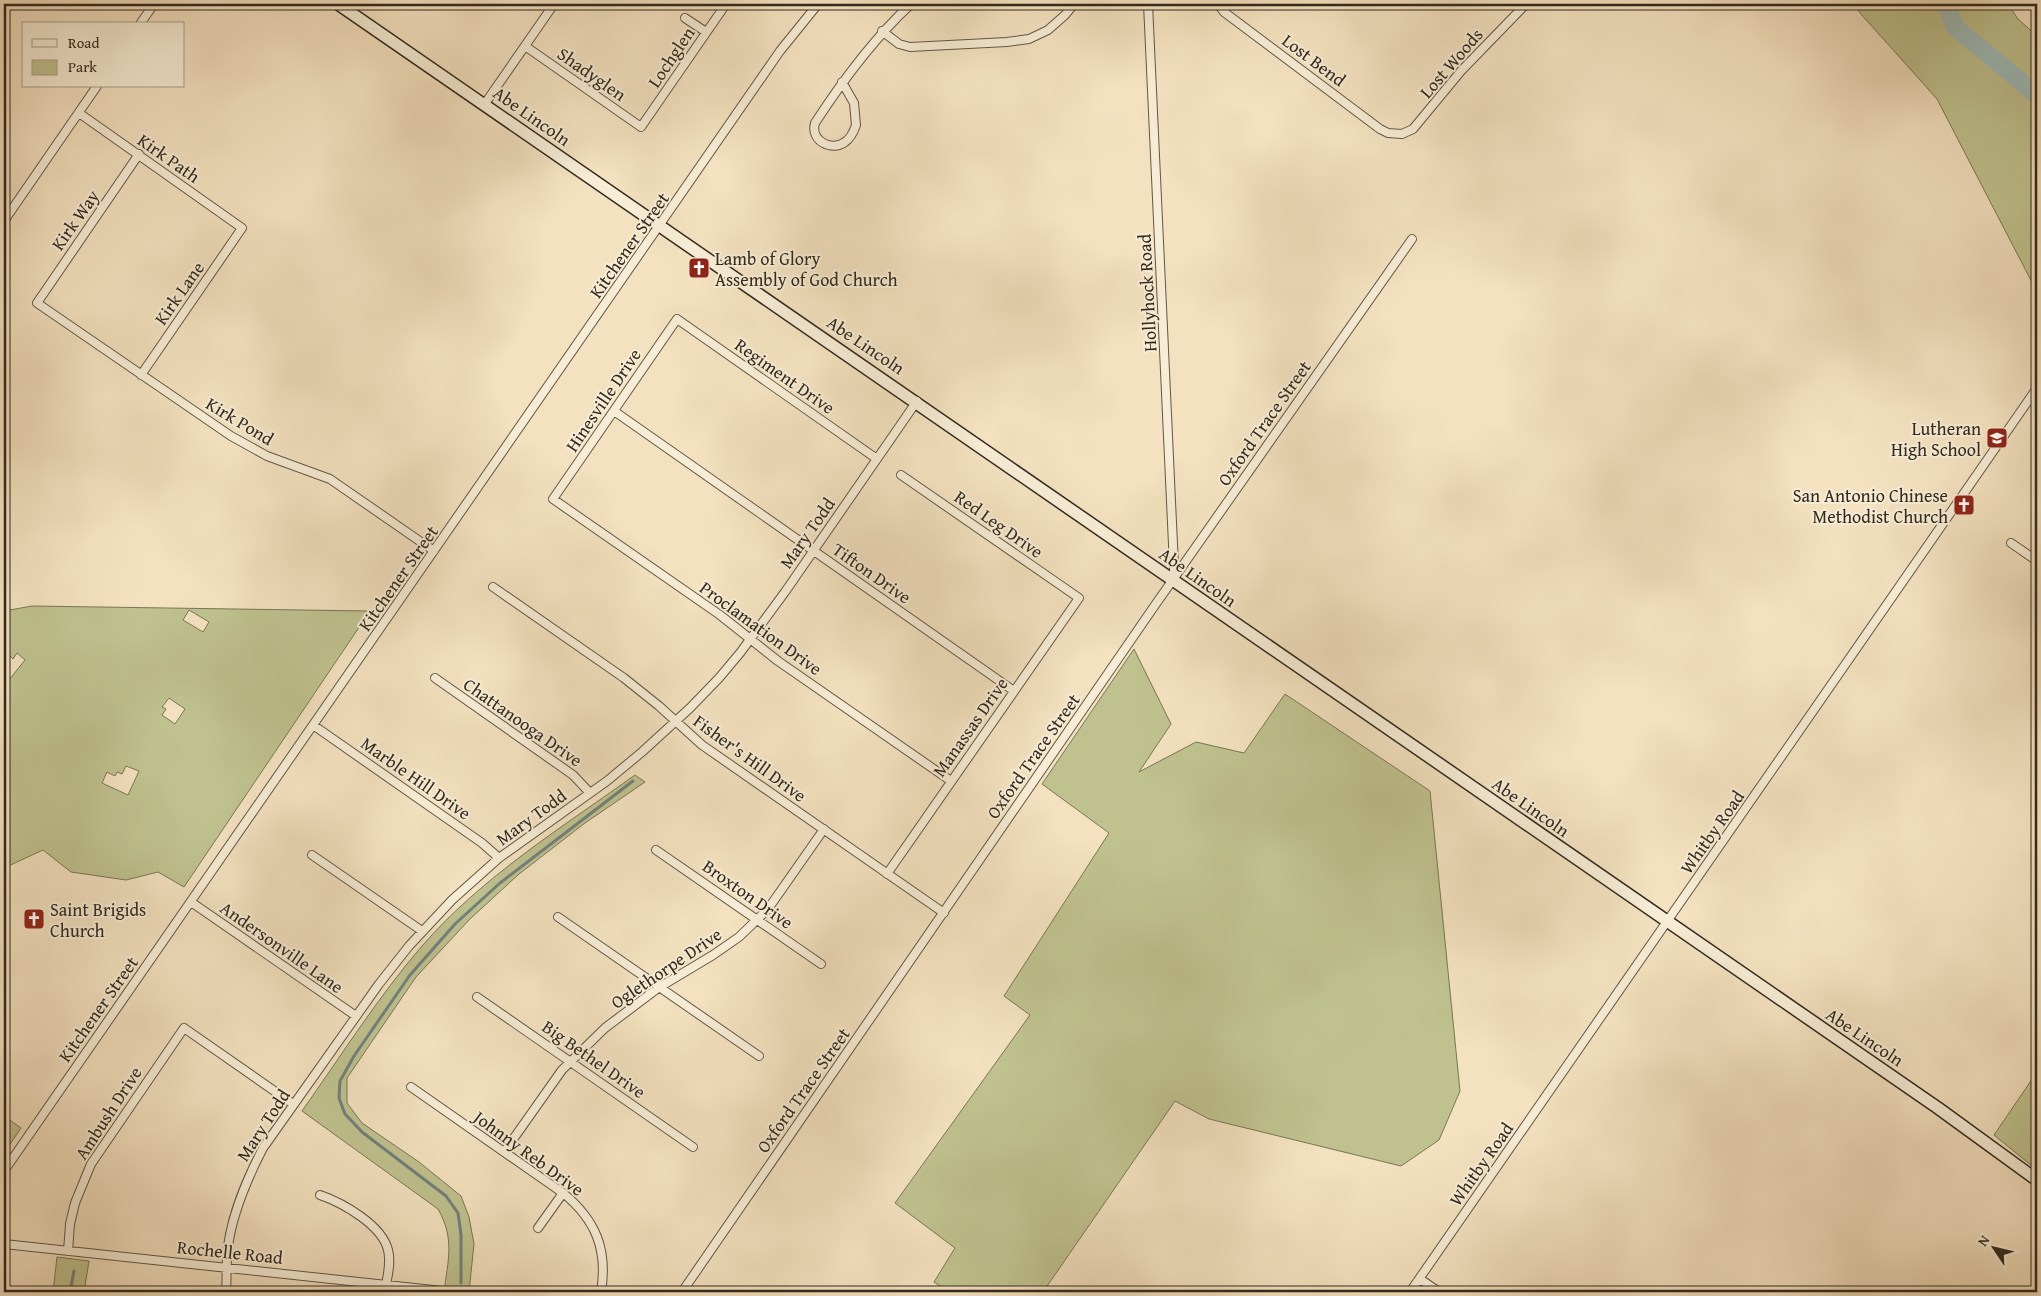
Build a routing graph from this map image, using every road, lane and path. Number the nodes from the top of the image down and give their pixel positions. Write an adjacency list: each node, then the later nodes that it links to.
1 (154, 4): 12 (street)
2 (338, 4): 18 (street, Abe Lincoln)
3 (554, 4): 15 (street)
4 (726, 4): 13 (street, Lochglen)
5 (818, 4): 24 (street, Kitchener Street)
6 (911, 4): 14 (street)
7 (1074, 4): 14 (street)
8 (1148, 4): 40 (street, Hollyhock Road)
9 (1218, 4): 21 (street, Lost Bend)
10 (1526, 4): 21 (street, Lost Woods)
11 (685, 18): 13 (street)
12 (141, 22)
13 (706, 32): 20 (street, Lochglen)
14 (882, 32): 16 (street)
15 (525, 46): 18 (street); 20 (street, Shadyglen)
16 (842, 82): 16 (street)
17 (96, 88): 19 (street)
18 (484, 105): 24 (street, Abe Lincoln)
19 (79, 113): 22 (street, Kirk Path); 23 (street)
20 (641, 127)
21 (1395, 133)
22 (139, 154): 25 (street, Kirk Path); 27 (street, Kirk Way)
23 (4, 221)
24 (660, 226): 31 (street, Abe Lincoln); 38 (street, Kitchener Street)
25 (242, 228): 29 (street, Kirk Lane)
26 (1412, 239): 40 (street, Oxford Trace Street)
27 (37, 303): 29 (street, Kirk Pond)
28 (677, 319): 32 (street, Hinesville Drive); 33 (street, Regiment Drive)
29 (141, 375): 38 (street, Kirk Pond)
30 (2037, 388): 59 (street, Whitby Road)
31 (916, 401): 33 (street, Mary Todd); 40 (street, Abe Lincoln)
32 (614, 411): 35 (street, Hinesville Drive); 37 (street, Tifton Drive)
33 (877, 459): 37 (street, Mary Todd)
34 (901, 475): 42 (street, Red Leg Drive)
35 (553, 499): 43 (street, Proclamation Drive)
36 (2011, 543): 39 (street)
37 (814, 550): 43 (street, Mary Todd); 45 (street, Tifton Drive)
38 (434, 552): 47 (street, Kitchener Street)
39 (2037, 561)
40 (1174, 581): 56 (street, Oxford Trace Street); 59 (street, Abe Lincoln)
41 (493, 587): 46 (street, Fisher's Hill Drive)
42 (1079, 598): 45 (street, Manassas Drive)
43 (750, 640): 46 (street, Mary Todd); 48 (street, Proclamation Drive)
44 (435, 678): 49 (street, Chattanooga Drive)
45 (1014, 691): 48 (street, Manassas Drive)
46 (676, 721): 49 (street, Mary Todd); 50 (street, Fisher's Hill Drive)
47 (313, 725): 53 (street, Marble Hill Drive); 55 (street, Kitchener Street)
48 (951, 781): 54 (street, Manassas Drive)
49 (590, 793): 53 (street, Mary Todd)
50 (824, 829): 54 (street, Fisher's Hill Drive); 58 (street, Oglethorpe Drive)
51 (656, 850): 58 (street, Broxton Drive)
52 (312, 854): 60 (street)
53 (499, 858): 60 (street, Mary Todd)
54 (887, 874): 56 (street, Fisher's Hill Drive)
55 (191, 902): 64 (street, Andersonville Lane); 71 (street, Kitchener Street)
56 (944, 913): 84 (street, Oxford Trace Street)
57 (558, 918): 62 (street)
58 (757, 919): 61 (street, Broxton Drive); 62 (street, Oglethorpe Drive)
59 (1667, 922): 72 (street, Abe Lincoln); 79 (street, Whitby Road)
60 (422, 931): 64 (street, Mary Todd)
61 (821, 964)
62 (658, 988): 65 (street); 66 (street, Oglethorpe Drive)
63 (477, 997): 66 (street, Big Bethel Drive)
64 (356, 1016): 68 (street, Mary Todd)
65 (758, 1056)
66 (571, 1061): 69 (street, Big Bethel Drive); 70 (street, Oglethorpe Drive)
67 (410, 1087): 70 (street, Johnny Reb Drive)
68 (293, 1104): 77 (street, Ambush Drive); 78 (street, Mary Todd)
69 (693, 1147)
70 (504, 1152): 73 (street, Johnny Reb Drive)
71 (4, 1171)
72 (2037, 1180)
73 (563, 1194): 75 (street); 83 (street, Johnny Reb Drive)
74 (320, 1195): 80 (street)
75 (538, 1228)
76 (4, 1244): 77 (street, Rochelle Road)
77 (68, 1250): 78 (street, Rochelle Road)
78 (226, 1267): 80 (street, Rochelle Road); 81 (street, Mary Todd)
79 (1420, 1279): 85 (street, Whitby Road); 86 (street)
80 (386, 1285): 82 (street, Rochelle Road)
81 (226, 1292)
82 (452, 1292)
83 (601, 1292)
84 (682, 1292)
85 (1410, 1292)
86 (1439, 1292)

